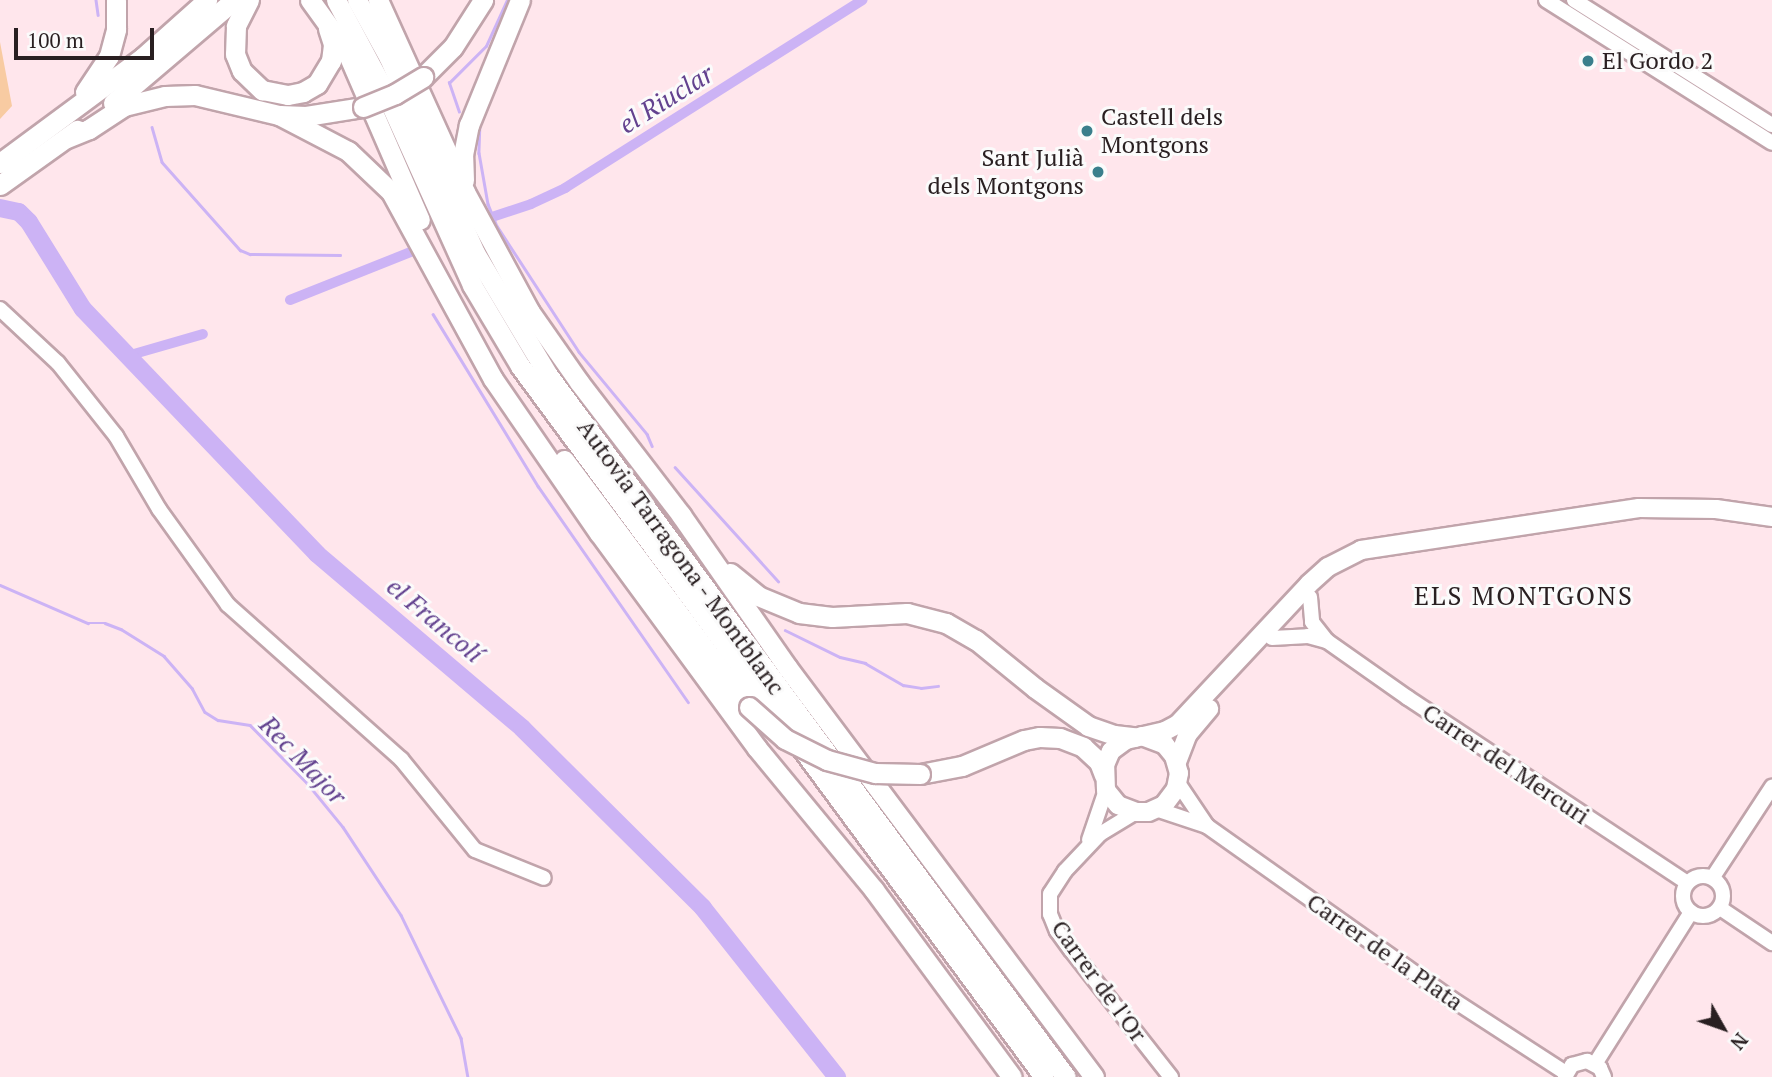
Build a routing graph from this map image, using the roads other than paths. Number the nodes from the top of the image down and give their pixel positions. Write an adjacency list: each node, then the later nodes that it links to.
1 (116, 0): 13 (highway)
2 (208, 0): 13 (highway)
3 (234, 0): 13 (highway)
4 (249, 0): 12 (highway)
5 (336, 0): 47 (highway, Autovia Tarragona - Montblanc)
6 (357, 0): 27 (highway, Autovia Tarragona - Montblanc)
7 (378, 0): 20 (highway)
8 (483, 0): 14 (highway, bridge)
9 (520, 0): 20 (highway)
10 (1546, 0): 17 (street)
11 (1574, 0): 15 (street)
12 (315, 8): 22 (highway)
13 (89, 110): 14 (highway); 16 (highway)
14 (279, 114): 23 (highway)
15 (1772, 125)
16 (61, 130): 18 (highway); 19 (highway)
17 (1772, 143)
18 (0, 163)
19 (0, 185)
20 (465, 191): 24 (highway)
21 (0, 309): 43 (street)
22 (503, 378): 23 (highway); 34 (highway, bridge)
23 (529, 429): 38 (highway)
24 (681, 515): 31 (highway); 32 (highway)
25 (1772, 517): 32 (main road)
26 (1772, 528): 28 (main road)
27 (678, 550): 31 (highway); 54 (highway, Autovia Tarragona - Montblanc)
28 (1310, 597): 29 (main road); 30 (street, Carrer del Mercuri)
29 (1272, 638): 30 (street, Carrer del Mercuri); 33 (main road)
30 (1327, 641): 44 (street, Carrer del Mercuri)
31 (787, 667): 49 (highway)
32 (1138, 737): 33 (main road); 34 (main road)
33 (1177, 762): 35 (main road)
34 (1105, 783): 39 (main road); 41 (street, Carrer de l'Or)
35 (1178, 783): 37 (main road); 40 (street, Carrer de la Plata)
36 (1772, 787): 42 (street)
37 (1156, 809): 39 (main road); 40 (street, Carrer de la Plata)
38 (811, 810): 47 (highway); 52 (highway)
39 (1136, 812): 41 (street, Carrer de l'Or)
40 (1207, 826): 51 (street, Carrer de la Plata)
41 (1085, 848): 57 (street, Carrer de l'Or)
42 (1713, 877): 44 (street); 45 (street)
43 (544, 878)
44 (1687, 883): 46 (street)
45 (1720, 908): 46 (street); 48 (street)
46 (1691, 912): 50 (street)
47 (924, 916): 53 (highway, Autovia Tarragona - Montblanc)
48 (1772, 943)
49 (1014, 970): 55 (highway); 56 (highway)
50 (1595, 1064): 51 (street); 58 (street)
51 (1565, 1075)
52 (1012, 1077)
53 (1044, 1077)
54 (1066, 1077)
55 (1081, 1077)
56 (1094, 1077)
57 (1171, 1077)
58 (1604, 1077)

